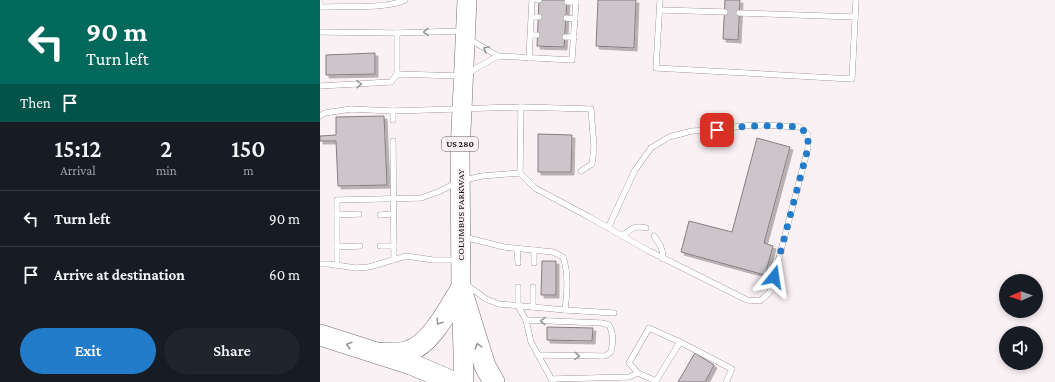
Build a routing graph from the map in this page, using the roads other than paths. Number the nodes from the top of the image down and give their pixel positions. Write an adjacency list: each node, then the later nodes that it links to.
1 (320, 0): 2 (lane)
2 (405, 0)
3 (467, 0): 19 (highway, COLUMBUS PARKWAY / US 280)
4 (532, 0): 12 (lane)
5 (660, 0): 9 (lane)
6 (856, 0): 14 (lane)
7 (576, 1): 8 (lane); 16 (lane)
8 (567, 2)
9 (660, 10): 10 (lane); 14 (lane)
10 (725, 12)
11 (739, 12): 14 (lane)
12 (532, 17): 13 (lane); 20 (lane)
13 (538, 17)
14 (855, 17)
15 (566, 18): 16 (lane)
16 (575, 19): 23 (lane)
17 (320, 32): 18 (lane)
18 (397, 33): 19 (lane, one-way to 18); 26 (lane)
19 (465, 33): 24 (lane, one-way to 19); 27 (highway, COLUMBUS PARKWAY / US 280)
20 (530, 35): 21 (lane); 25 (lane)
21 (538, 35)
22 (565, 37): 23 (lane)
23 (574, 37): 25 (lane)
24 (498, 56): 25 (lane); 27 (lane)
25 (529, 58)
26 (397, 74): 27 (lane); 28 (lane, one-way to 26)
27 (463, 76): 30 (highway, COLUMBUS PARKWAY / US 280)
28 (320, 86)
29 (521, 107): 30 (lane); 35 (lane); 36 (lane)
30 (462, 108): 31 (lane); 37 (highway, COLUMBUS PARKWAY / US 280)
31 (392, 111): 32 (lane); 33 (lane)
32 (320, 116)
33 (393, 120)
34 (393, 141): 38 (lane)
35 (581, 172)
36 (520, 173): 37 (lane); 43 (lane)
37 (460, 180): 38 (lane); 45 (highway, COLUMBUS PARKWAY / US 280)
38 (394, 198): 40 (lane); 41 (lane)
39 (359, 214): 41 (lane)
40 (394, 214): 42 (lane); 50 (lane)
41 (337, 215): 51 (lane)
42 (380, 215)
43 (608, 228): 46 (lane); 54 (lane)
44 (646, 228): 46 (lane)
45 (460, 236): 52 (lane); 56 (highway, COLUMBUS PARKWAY / US 280)
46 (622, 236): 54 (lane)
47 (654, 236): 54 (lane)
48 (360, 246): 51 (lane)
49 (380, 246): 50 (lane)
50 (394, 246): 55 (lane)
51 (337, 247): 60 (lane)
52 (517, 248): 53 (lane); 58 (lane)
53 (534, 250): 57 (lane); 66 (lane)
54 (663, 259)
55 (394, 260): 56 (lane); 60 (lane)
56 (460, 260): 61 (highway, COLUMBUS PARKWAY / US 280)
57 (534, 262)
58 (518, 263)
59 (320, 264): 60 (lane)
60 (338, 265)
61 (461, 285): 64 (lane); 71 (highway, one-way to 71); 76 (highway, COLUMBUS PARKWAY / US 280); 77 (highway, US 280, one-way to 61)
62 (518, 287): 64 (lane)
63 (533, 287): 65 (lane)
64 (518, 306): 65 (lane); 68 (lane)
65 (533, 307): 66 (lane)
66 (564, 310): 67 (lane)
67 (614, 313)
68 (526, 320): 72 (lane); 72 (lane, one-way to 68)
69 (320, 335): 71 (highway, one-way to 69)
70 (680, 342): 73 (lane); 73 (lane); 78 (lane)
71 (379, 354): 75 (highway)
72 (538, 355): 74 (lane)
73 (638, 373): 74 (lane)
74 (552, 381)
75 (452, 382)
76 (464, 382)
77 (494, 382)
78 (726, 382)

